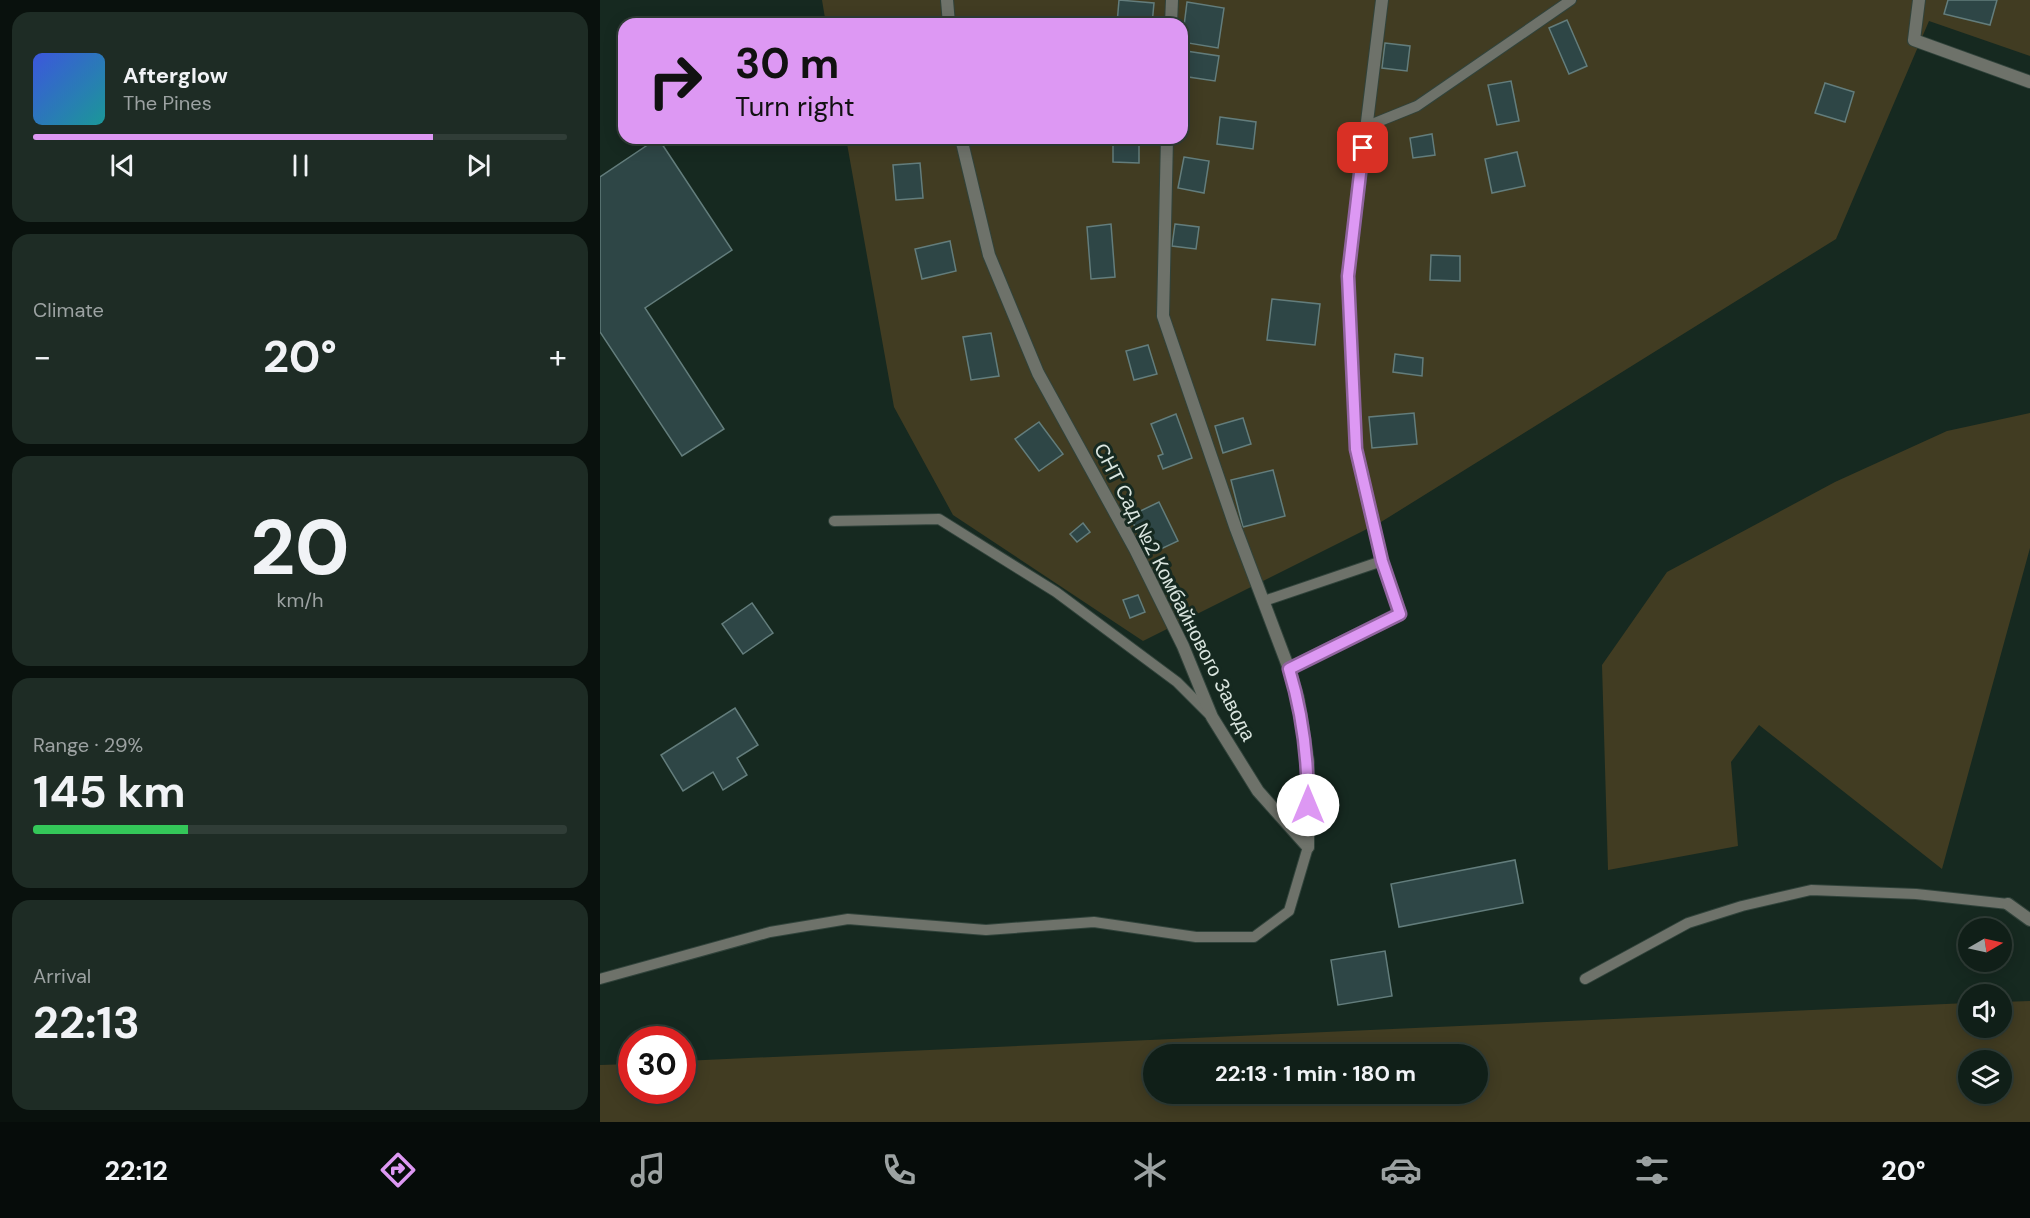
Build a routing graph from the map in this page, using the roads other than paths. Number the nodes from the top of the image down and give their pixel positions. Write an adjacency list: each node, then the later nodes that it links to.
1 (947, 0): 6 (street)
2 (1172, 0): 7 (street)
3 (1382, 0): 9 (street)
4 (1571, 0): 9 (lane)
5 (1919, 0): 8 (street)
6 (948, 18)
7 (1171, 18)
8 (2030, 82)
9 (1365, 127): 13 (street)
10 (962, 144): 16 (street, СНТ Сад №2 Комбайнового Завода)
11 (1167, 144): 14 (street)
12 (834, 521): 16 (lane)
13 (1382, 561): 14 (lane); 15 (street)
14 (1264, 601): 15 (street)
15 (1289, 669): 17 (street)
16 (1212, 717): 17 (street, СНТ Сад №2 Комбайнового Завода)
17 (1308, 847): 21 (lane)
18 (2008, 904): 19 (street); 20 (lane)
19 (2030, 920)
20 (1585, 979)
21 (600, 980)

